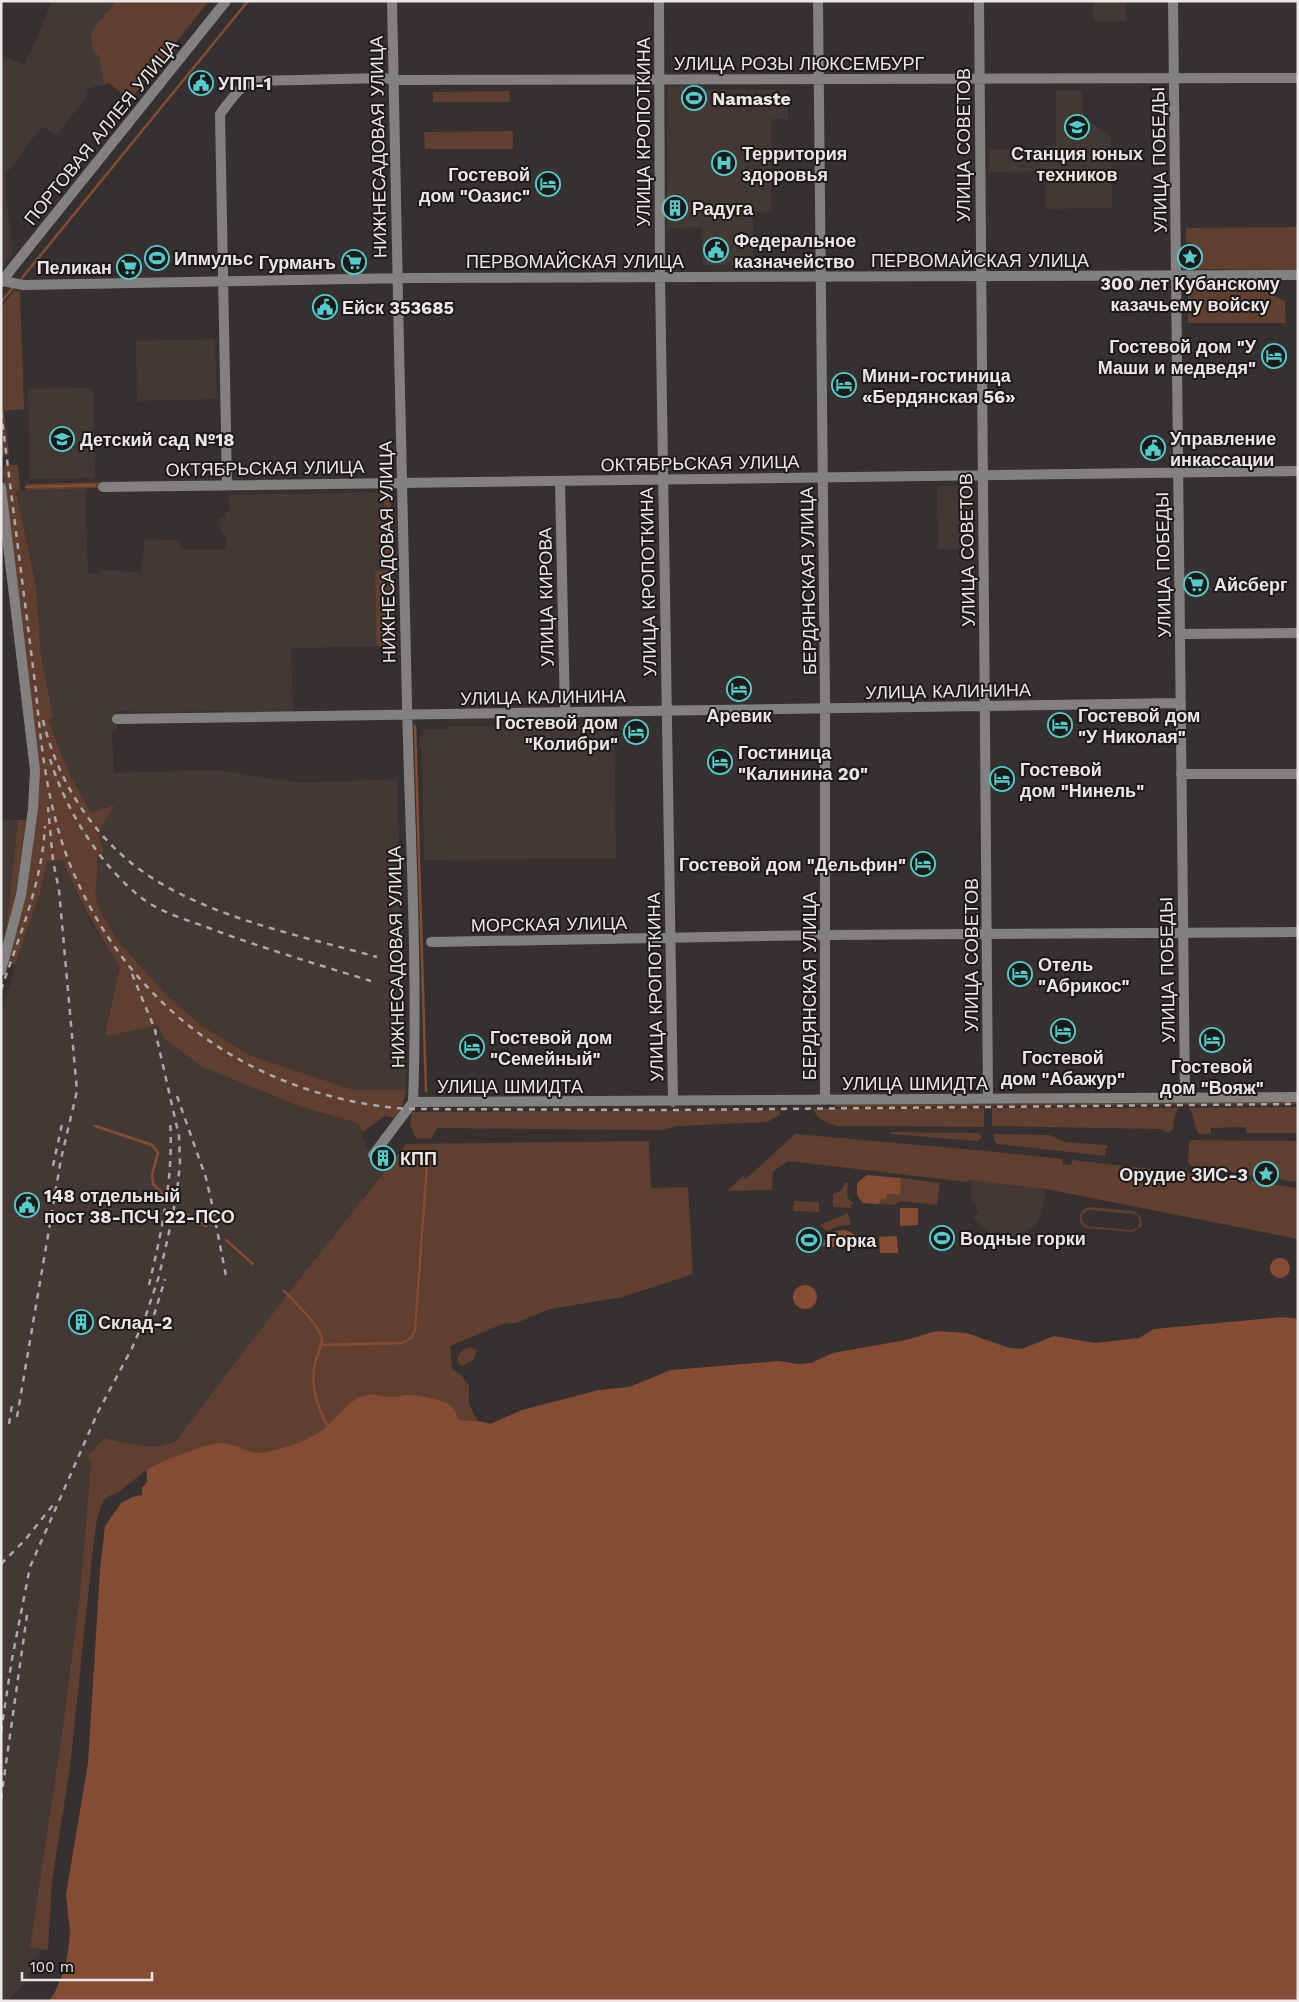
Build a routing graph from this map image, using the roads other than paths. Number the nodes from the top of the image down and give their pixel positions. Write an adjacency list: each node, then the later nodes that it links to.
1 (226, 1): 19 (street, ПОРТОВАЯ АЛЛЕЯ УЛИЦА)
2 (392, 1): 12 (street, НИЖНЕСАДОВАЯ УЛИЦА)
3 (659, 1): 10 (street, УЛИЦА КРОПОТКИНА)
4 (818, 1): 11 (street, БЕРДЯНСКАЯ УЛИЦА)
5 (979, 1): 7 (street, УЛИЦА СОВЕТОВ)
6 (1173, 1): 8 (street, УЛИЦА ПОБЕДЫ)
7 (979, 78): 8 (street, УЛИЦА РОЗЫ ЛЮКСЕМБУРГ); 11 (street, УЛИЦА РОЗЫ ЛЮКСЕМБУРГ); 14 (street, УЛИЦА СОВЕТОВ)
8 (1174, 78): 9 (street, УЛИЦА РОЗЫ ЛЮКСЕМБУРГ); 15 (street, УЛИЦА ПОБЕДЫ)
9 (1298, 78)
10 (659, 79): 11 (street, УЛИЦА РОЗЫ ЛЮКСЕМБУРГ); 12 (street, УЛИЦА РОЗЫ ЛЮКСЕМБУРГ); 16 (street, УЛИЦА КРОПОТКИНА)
11 (819, 79): 17 (street, БЕРДЯНСКАЯ УЛИЦА)
12 (393, 80): 18 (street, НИЖНЕСАДОВАЯ УЛИЦА); 20 (street, УЛИЦА РОЗЫ ЛЮКСЕМБУРГ)
13 (1298, 275): 15 (street, ПЕРВОМАЙСКАЯ УЛИЦА)
14 (981, 276): 15 (street, ПЕРВОМАЙСКАЯ УЛИЦА); 17 (street, ПЕРВОМАЙСКАЯ УЛИЦА); 23 (street, УЛИЦА СОВЕТОВ)
15 (1176, 276): 22 (street, УЛИЦА ПОБЕДЫ)
16 (660, 277): 17 (street, ПЕРВОМАЙСКАЯ УЛИЦА); 18 (street, ПЕРВОМАЙСКАЯ УЛИЦА); 25 (street, УЛИЦА КРОПОТКИНА)
17 (820, 277): 24 (street, БЕРДЯНСКАЯ УЛИЦА)
18 (397, 278): 20 (street, ПЕРВОМАЙСКАЯ УЛИЦА); 27 (street, НИЖНЕСАДОВАЯ УЛИЦА)
19 (2, 282): 20 (street, ПЕРВОМАЙСКАЯ УЛИЦА)
20 (222, 282): 28 (street)
21 (1298, 472): 22 (street, ОКТЯБРЬСКАЯ УЛИЦА)
22 (1178, 473): 23 (street, ОКТЯБРЬСКАЯ УЛИЦА); 32 (street, УЛИЦА ПОБЕДЫ)
23 (982, 475): 24 (street, ОКТЯБРЬСКАЯ УЛИЦА); 34 (street, УЛИЦА СОВЕТОВ)
24 (823, 478): 25 (street, ОКТЯБРЬСКАЯ УЛИЦА); 35 (street, БЕРДЯНСКАЯ УЛИЦА)
25 (663, 479): 26 (street, ОКТЯБРЬСКАЯ УЛИЦА); 36 (street, УЛИЦА КРОПОТКИНА)
26 (560, 481): 27 (street, ОКТЯБРЬСКАЯ УЛИЦА); 37 (street, УЛИЦА КИРОВА)
27 (402, 483): 28 (street, ОКТЯБРЬСКАЯ УЛИЦА); 38 (street, НИЖНЕСАДОВАЯ УЛИЦА)
28 (227, 485): 30 (street, ОКТЯБРЬСКАЯ УЛИЦА)
29 (1, 487): 48 (street)
30 (103, 487)
31 (1298, 633): 32 (street)
32 (1180, 634): 33 (street, УЛИЦА ПОБЕДЫ)
33 (1180, 704): 34 (street, УЛИЦА КАЛИНИНА); 40 (street, УЛИЦА ПОБЕДЫ)
34 (985, 707): 35 (street, УЛИЦА КАЛИНИНА); 44 (street, УЛИЦА СОВЕТОВ)
35 (825, 709): 36 (street, УЛИЦА КАЛИНИНА); 45 (street, БЕРДЯНСКАЯ УЛИЦА)
36 (667, 712): 37 (street, УЛИЦА КАЛИНИНА); 46 (street, УЛИЦА КРОПОТКИНА)
37 (565, 713): 38 (street, УЛИЦА КАЛИНИНА)
38 (407, 716): 39 (street, УЛИЦА КАЛИНИНА); 53 (street, НИЖНЕСАДОВАЯ УЛИЦА)
39 (117, 719)
40 (1181, 774): 41 (street); 43 (street, УЛИЦА ПОБЕДЫ)
41 (1298, 774)
42 (1298, 932): 43 (street, МОРСКАЯ УЛИЦА)
43 (1183, 933): 44 (street, МОРСКАЯ УЛИЦА); 50 (street, УЛИЦА ПОБЕДЫ)
44 (988, 934): 45 (street, МОРСКАЯ УЛИЦА); 51 (street, УЛИЦА СОВЕТОВ)
45 (825, 935): 46 (street, МОРСКАЯ УЛИЦА); 52 (street, БЕРДЯНСКАЯ УЛИЦА)
46 (670, 938): 47 (street, МОРСКАЯ УЛИЦА); 54 (street, УЛИЦА КРОПОТКИНА)
47 (431, 942)
48 (1, 971)
49 (1298, 1097): 50 (street, УЛИЦА ШМИДТА)
50 (1185, 1098): 51 (street, УЛИЦА ШМИДТА)
51 (988, 1099): 52 (street, УЛИЦА ШМИДТА)
52 (825, 1100): 54 (street, УЛИЦА ШМИДТА)
53 (413, 1102): 54 (street, УЛИЦА ШМИДТА); 55 (street)
54 (673, 1102)
55 (373, 1155)

